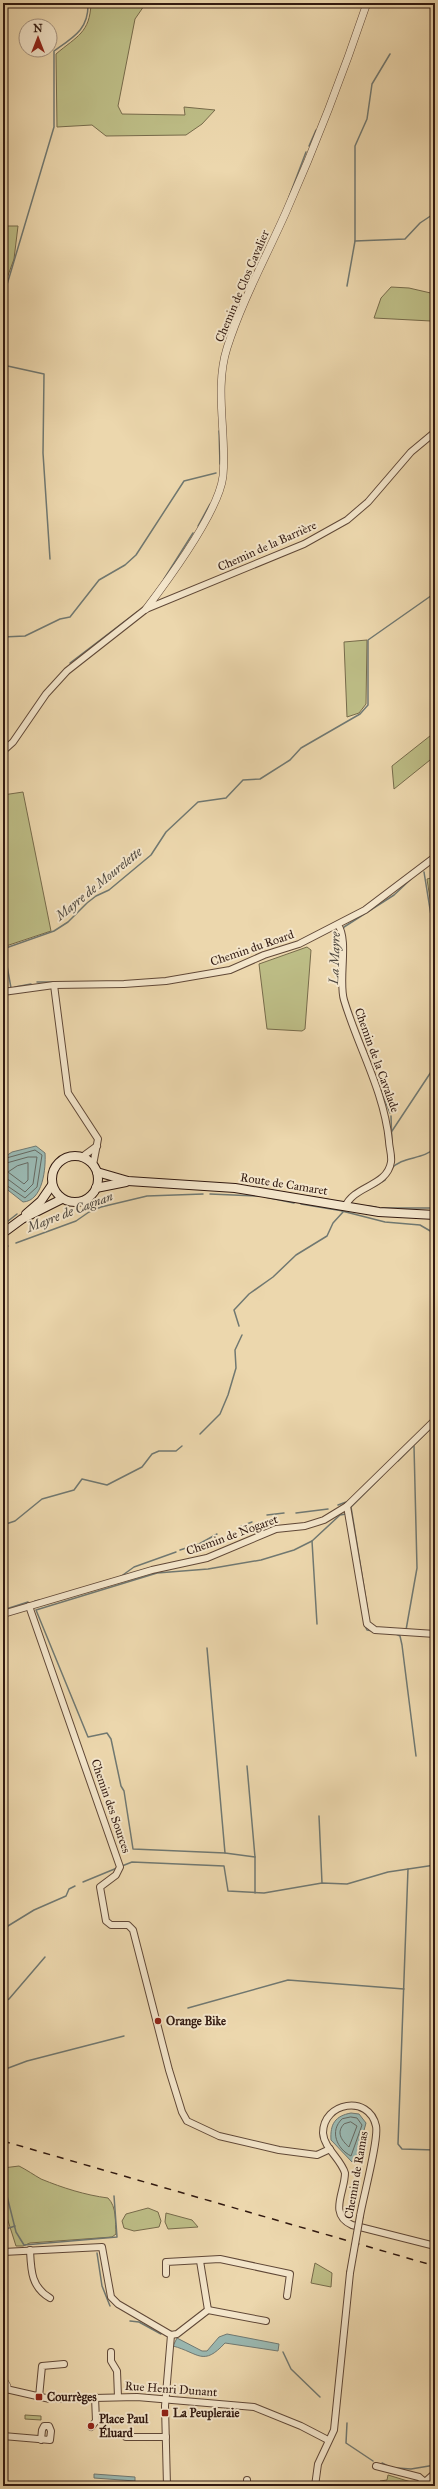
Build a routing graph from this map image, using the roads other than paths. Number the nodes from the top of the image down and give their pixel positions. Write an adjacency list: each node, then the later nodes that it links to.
1 (367, 3): 3 (street, Chemin de Clos Cavalier)
2 (435, 432): 3 (street, Chemin de la Barrière)
3 (146, 610): 4 (street, Chemin de Clos Cavalier)
4 (3, 750)
5 (435, 857): 6 (street, Chemin du Roard)
6 (338, 925): 7 (street, Chemin du Roard); 16 (street, Chemin de la Cavalade)
7 (54, 984): 8 (street, Chemin du Roard); 9 (street)
8 (3, 992)
9 (98, 1145): 10 (street); 11 (street)
10 (82, 1157): 11 (main road, Route de Camaret); 13 (main road)
11 (95, 1169): 12 (main road, Route de Camaret); 14 (main road)
12 (128, 1181): 14 (main road, Route de Camaret); 16 (main road, Route de Camaret)
13 (52, 1185): 15 (main road); 18 (main road)
14 (96, 1188): 15 (main road, Route de Camaret)
15 (62, 1199): 18 (main road)
16 (352, 1208): 17 (main road, Route de Camaret)
17 (435, 1215)
18 (22, 1219): 19 (main road)
19 (3, 1233)
20 (435, 1420): 21 (street, Chemin de Nogaret)
21 (348, 1506): 22 (street, Chemin de Nogaret); 24 (street)
22 (29, 1606): 23 (street, Chemin de Nogaret); 25 (street, Chemin des Sources)
23 (3, 1614)
24 (435, 1634)
25 (330, 2149): 26 (street, Chemin de Ramas); 50 (street, Chemin de Ramas, bridge)
26 (435, 2246)
27 (30, 2250): 28 (street); 32 (street); 35 (street)
28 (3, 2252)
29 (200, 2261): 30 (street); 31 (street); 33 (street)
30 (166, 2274)
31 (287, 2296)
32 (50, 2298)
33 (208, 2310): 34 (street); 35 (street)
34 (266, 2321)
35 (171, 2335): 44 (street)
36 (111, 2352): 43 (street)
37 (64, 2364): 41 (street)
38 (3, 2375): 39 (street)
39 (3, 2379): 40 (street)
40 (5, 2391): 41 (street, Rue Henri Dunant)
41 (39, 2397): 42 (street, Rue Henri Dunant)
42 (95, 2397): 43 (street, Rue Henri Dunant); 45 (street)
43 (118, 2397): 44 (street, Rue Henri Dunant)
44 (165, 2398): 48 (street); 50 (street, Rue Henri Dunant)
45 (91, 2427)
46 (3, 2436): 49 (street)
47 (126, 2437): 48 (street)
48 (166, 2437): 54 (street)
49 (41, 2440)
50 (328, 2440): 55 (street, Chemin de Ramas)
51 (376, 2466): 53 (street)
52 (435, 2473): 53 (street)
53 (425, 2484)
54 (167, 2486)
55 (315, 2486)

